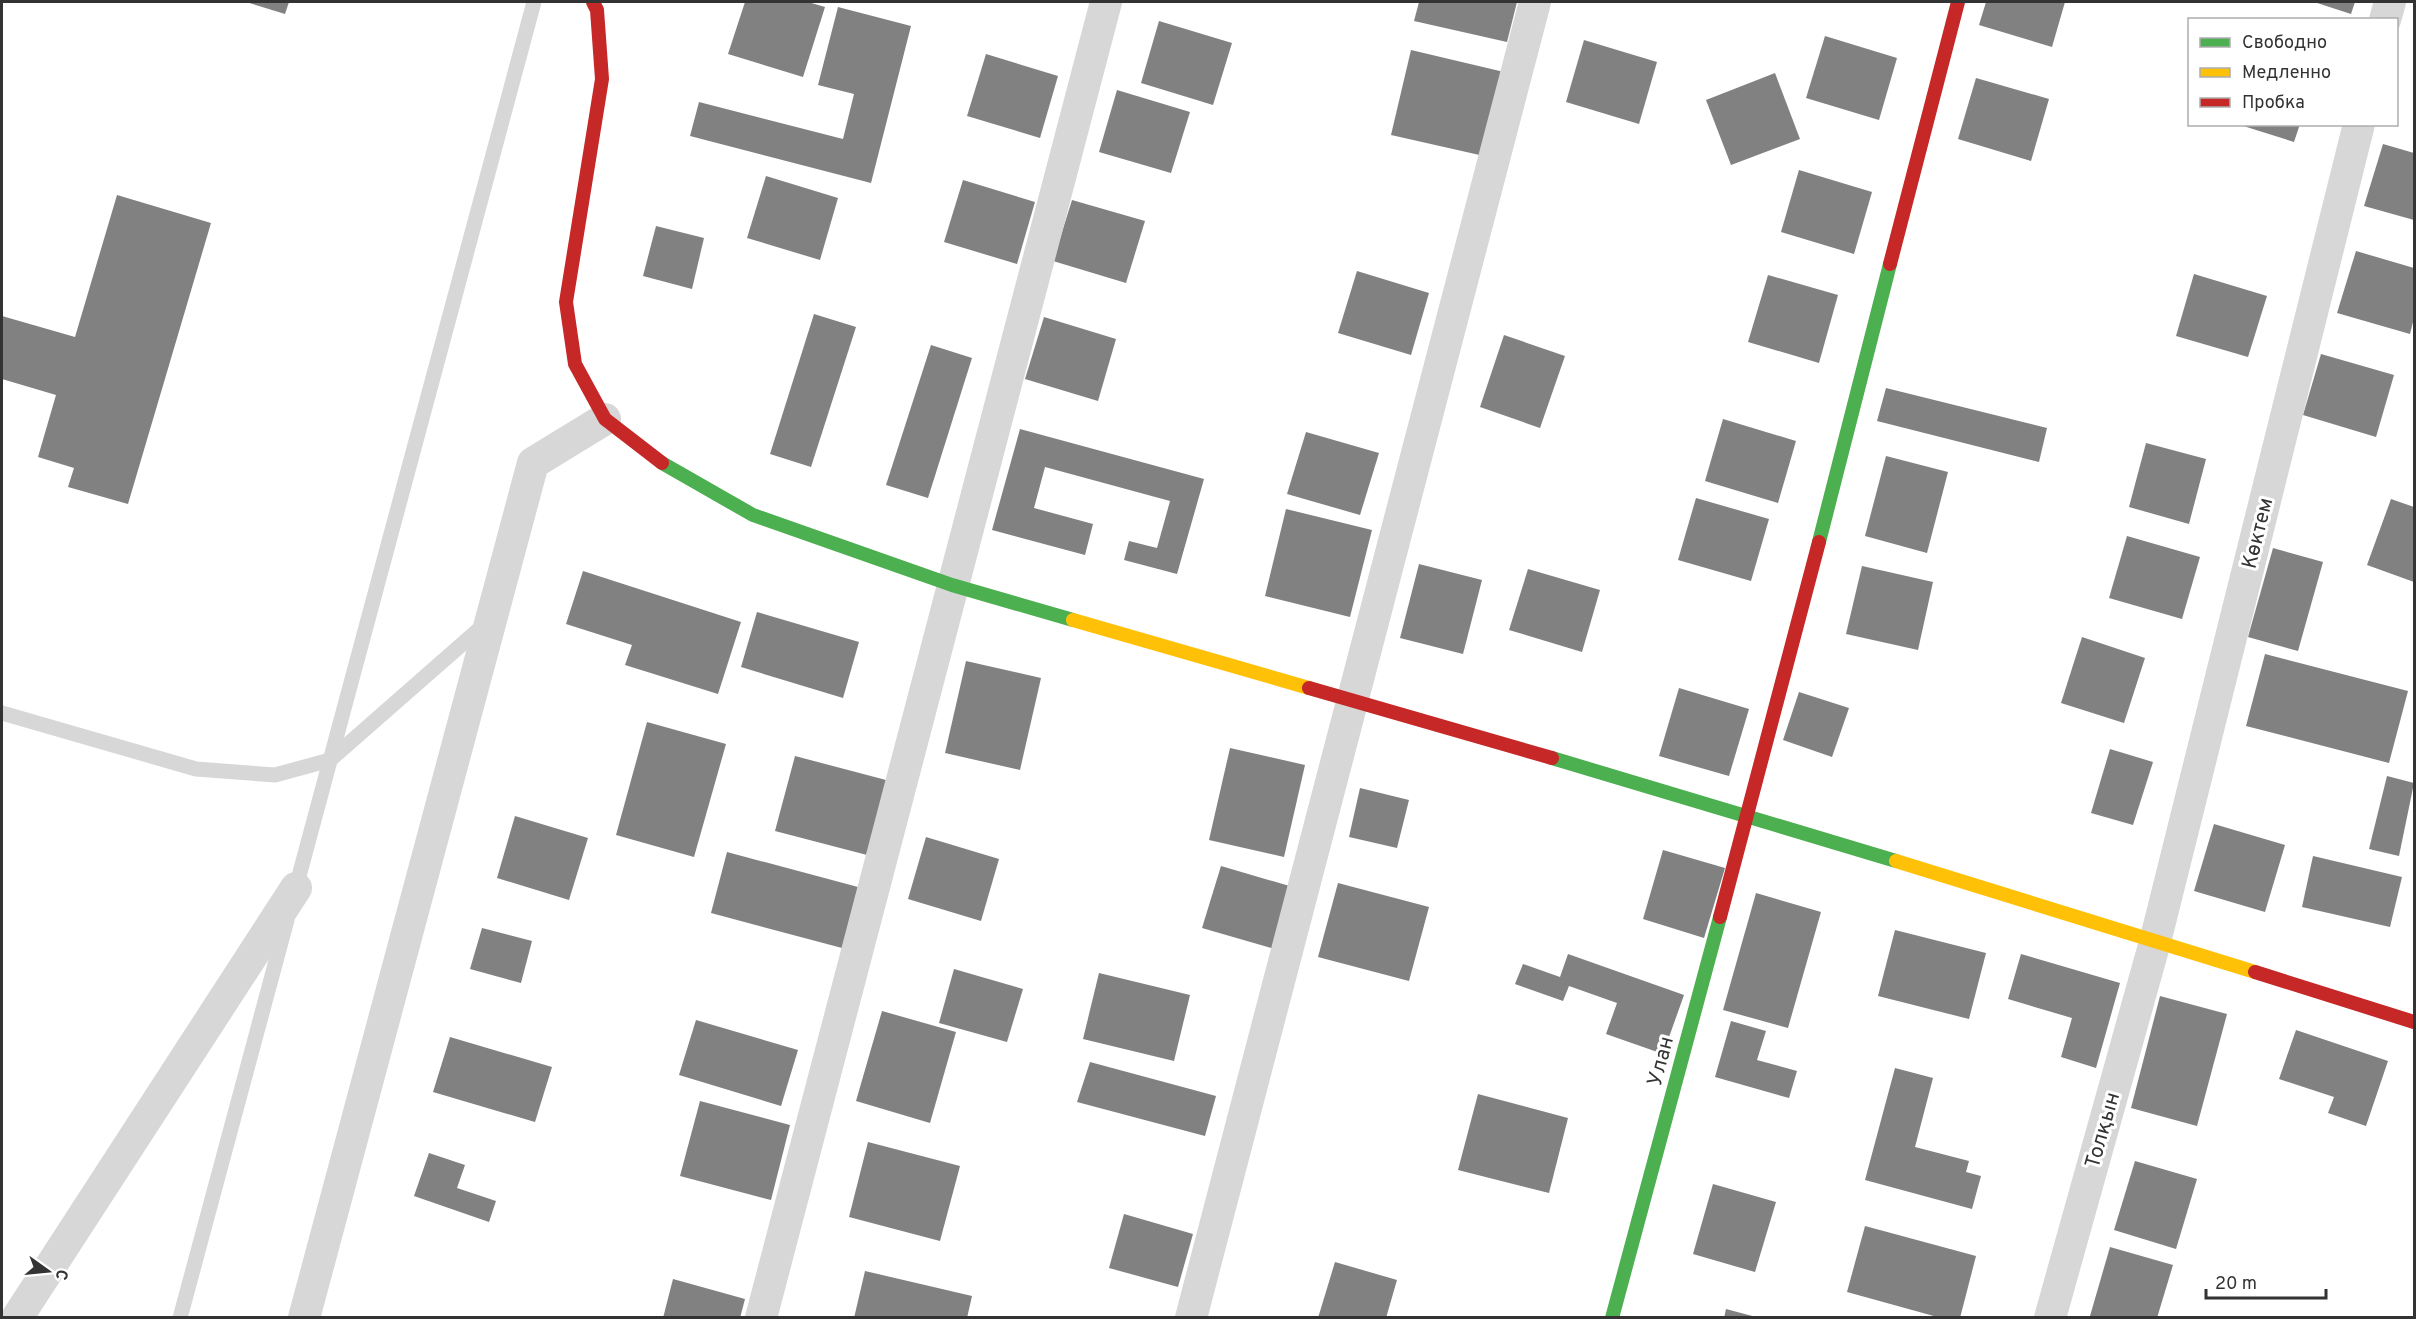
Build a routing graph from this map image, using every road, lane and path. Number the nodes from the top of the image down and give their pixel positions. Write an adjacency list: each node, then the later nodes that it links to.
1 (534, 2): 14 (lane)
2 (1106, 2): 10 (street)
3 (1535, 2): 12 (street)
4 (1958, 2): 15 (street, Улан)
5 (2390, 2): 7 (street)
6 (599, 4): 9 (street)
7 (2386, 18)
8 (2359, 126): 17 (street, Көктем)
9 (605, 419): 10 (street); 11 (street)
10 (952, 585): 12 (street); 22 (street)
11 (492, 618): 14 (lane); 21 (street)
12 (1353, 702): 15 (street); 23 (street)
13 (2, 713): 14 (lane)
14 (330, 760): 16 (lane)
15 (1748, 815): 17 (street); 24 (street, Улан)
16 (296, 888): 19 (street); 20 (lane)
17 (2155, 942): 18 (street); 25 (street, Толқын)
18 (2415, 1022)
19 (17, 1317)
20 (180, 1317)
21 (304, 1317)
22 (761, 1317)
23 (1191, 1317)
24 (1612, 1317)
25 (2050, 1317)

